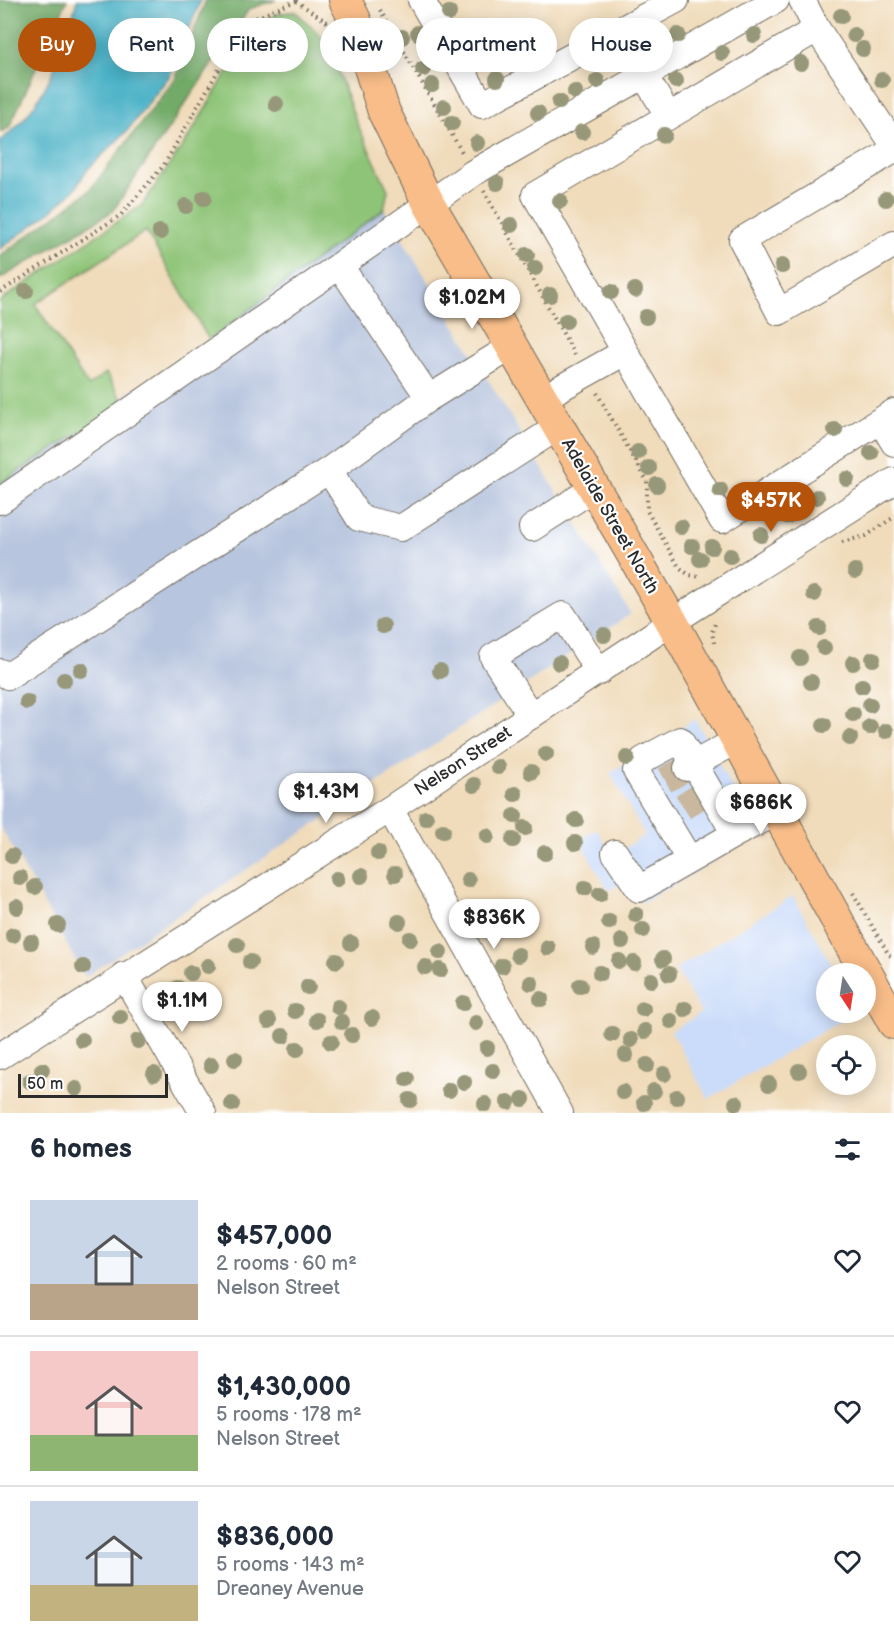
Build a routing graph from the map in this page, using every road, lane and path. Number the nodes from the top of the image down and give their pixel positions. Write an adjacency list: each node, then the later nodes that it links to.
1 (298, 0): 21 (path)
2 (345, 0): 18 (main road, Adelaide Street North)
3 (375, 0): 16 (path)
4 (421, 0): 10 (street)
5 (676, 0): 8 (street)
6 (776, 0): 12 (street)
7 (802, 0): 9 (street)
8 (643, 18)
9 (817, 29): 13 (street); 14 (street)
10 (569, 58)
11 (642, 72): 12 (street)
12 (644, 75): 13 (street); 18 (street)
13 (668, 115): 23 (street)
14 (894, 145)
15 (894, 150): 19 (street)
16 (464, 158)
17 (482, 186): 24 (path)
18 (429, 204): 20 (street); 22 (main road, Adelaide Street North)
19 (894, 244)
20 (340, 266): 25 (street); 33 (street)
21 (0, 292)
22 (511, 347): 25 (street); 26 (main road, Adelaide Street North)
23 (626, 352): 26 (street); 27 (street)
24 (578, 361)
25 (429, 398): 30 (street)
26 (541, 399): 28 (main road, Adelaide Street North)
27 (887, 416): 29 (street)
28 (558, 427): 30 (street); 32 (main road, Adelaide Street North)
29 (894, 443)
30 (329, 470): 40 (street)
31 (894, 481): 38 (street, Nelson Street)
32 (594, 488): 35 (street); 38 (main road, Adelaide Street North)
33 (0, 501)
34 (894, 517): 36 (path)
35 (532, 528)
36 (834, 547)
37 (725, 616): 39 (path)
38 (672, 622): 41 (street, Nelson Street); 43 (main road, Adelaide Street North)
39 (714, 647)
40 (0, 672)
41 (598, 672): 42 (street, Nelson Street); 42 (street)
42 (531, 716): 46 (street, Nelson Street)
43 (738, 740): 44 (street); 47 (main road, Adelaide Street North)
44 (674, 776): 45 (street); 45 (street)
45 (690, 803): 48 (street); 50 (street)
46 (390, 809): 53 (street, Nelson Street); 57 (street)
47 (777, 812): 48 (street); 54 (main road, Adelaide Street North)
48 (735, 834): 50 (street)
49 (615, 853): 50 (street)
50 (689, 859)
51 (848, 882): 52 (path)
52 (894, 957)
53 (124, 975): 55 (street, Nelson Street); 56 (street)
54 (890, 1008)
55 (0, 1056)
56 (203, 1113)
57 (560, 1113)

